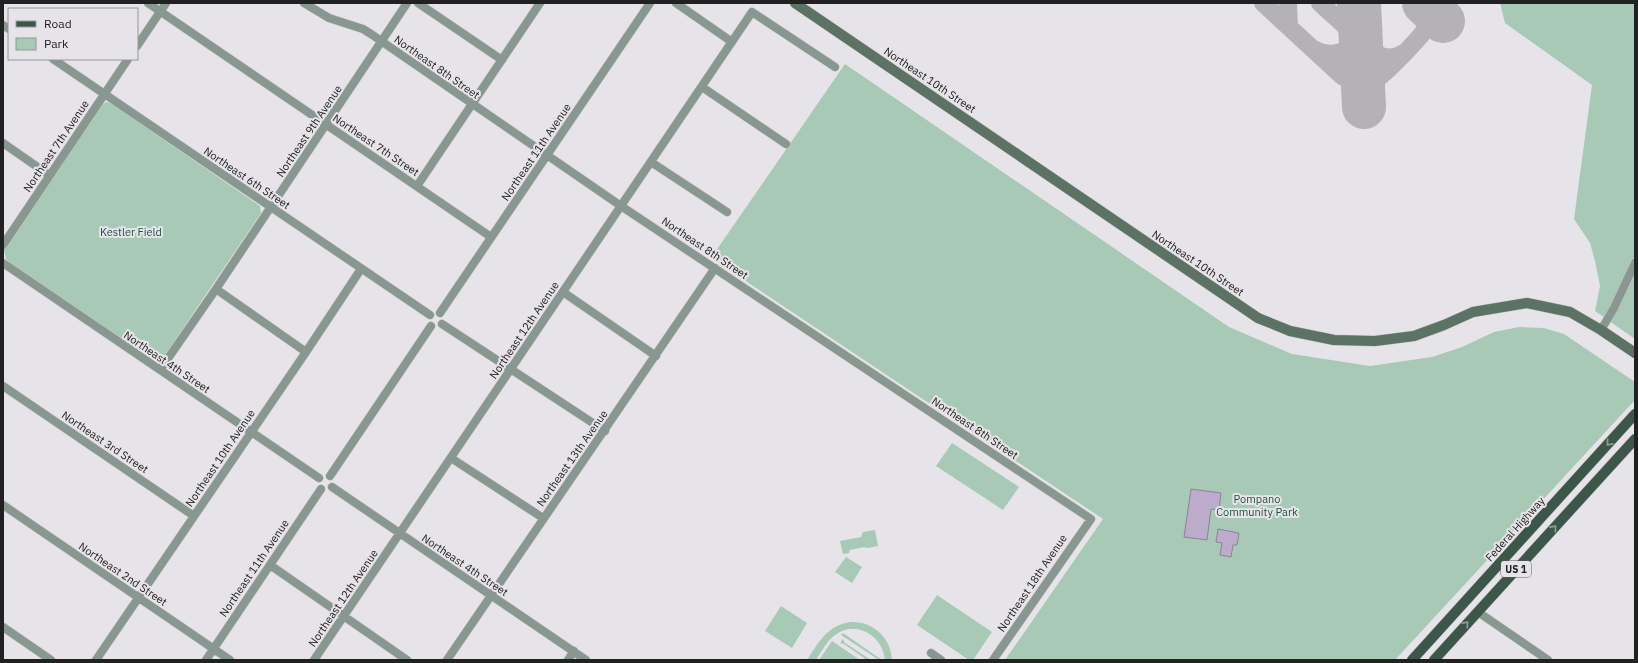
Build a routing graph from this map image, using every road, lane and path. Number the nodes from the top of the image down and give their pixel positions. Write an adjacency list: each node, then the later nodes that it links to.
1 (148, 3): 11 (street, Northeast 7th Street)
2 (166, 3): 11 (street)
3 (304, 3): 10 (street, Northeast 8th Street)
4 (408, 3): 12 (street, Northeast 9th Avenue)
5 (418, 3): 17 (street)
6 (540, 3): 17 (street)
7 (650, 3): 25 (street, Northeast 11th Avenue)
8 (676, 3): 13 (street)
9 (795, 3): 44 (street, Northeast 10th Street)
10 (314, 6): 12 (street, Northeast 8th Street)
11 (160, 11): 14 (street); 22 (street, Northeast 7th Street)
12 (381, 41): 21 (street, Northeast 8th Street); 22 (street, Northeast 9th Avenue)
13 (732, 42): 18 (street, Northeast 12th Avenue); 19 (street, Northeast 12th Avenue)
14 (138, 44)
15 (54, 60): 20 (street, Northeast 6th Street)
16 (127, 60): 20 (street, Northeast 7th Avenue)
17 (502, 60): 21 (street)
18 (835, 68)
19 (702, 87): 24 (street); 26 (street, Northeast 12th Avenue)
20 (104, 94): 27 (street, Northeast 7th Avenue); 30 (street, Northeast 6th Street)
21 (472, 104): 25 (street, Northeast 8th Street); 28 (street)
22 (326, 124): 28 (street, Northeast 7th Street); 30 (street, Northeast 9th Avenue)
23 (3, 143): 27 (street)
24 (786, 144)
25 (547, 155): 29 (street, Northeast 8th Street); 32 (street, Northeast 11th Avenue)
26 (651, 162): 29 (street, Northeast 12th Avenue); 31 (street)
27 (49, 174): 33 (street, Northeast 7th Avenue)
28 (417, 186): 32 (street, Northeast 7th Street)
29 (622, 206): 37 (street, Northeast 8th Street); 39 (street, Northeast 12th Avenue)
30 (271, 208): 36 (street, Northeast 6th Street); 38 (street, Northeast 9th Avenue)
31 (727, 212)
32 (491, 237): 40 (street, Northeast 11th Avenue)
33 (3, 245)
34 (1635, 263): 44 (street)
35 (3, 264): 49 (street, Northeast 4th Street)
36 (361, 268): 41 (street, Northeast 6th Street); 45 (street, Northeast 10th Avenue)
37 (715, 268): 47 (street, Northeast 13th Avenue); 63 (street, Northeast 8th Street)
38 (216, 289): 45 (street); 49 (street, Northeast 9th Avenue)
39 (563, 292): 47 (street); 48 (street, Northeast 12th Avenue)
40 (440, 313): 41 (street); 42 (street)
41 (430, 315): 43 (street)
42 (442, 324): 43 (street); 48 (street)
43 (431, 326): 56 (street)
44 (1601, 330): 46 (street, Northeast 10th Street)
45 (306, 352): 53 (street, Northeast 10th Avenue)
46 (1635, 353)
47 (656, 356): 52 (street, Northeast 13th Avenue)
48 (511, 369): 52 (street); 55 (street, Northeast 12th Avenue)
49 (160, 370): 53 (street, Northeast 4th Street)
50 (3, 386): 61 (street, Northeast 3rd Street)
51 (1635, 414): 66 (main road, Federal Highway / US 1, one-way to 66)
52 (605, 431): 62 (street, Northeast 13th Avenue)
53 (251, 432): 57 (street, Northeast 4th Street); 61 (street, Northeast 10th Avenue)
54 (1635, 439): 69 (main road, US 1, one-way to 54)
55 (451, 458): 62 (street); 64 (street, Northeast 12th Avenue)
56 (330, 476): 57 (street); 58 (street)
57 (319, 478): 59 (street)
58 (332, 487): 59 (street); 64 (street, Northeast 4th Street)
59 (321, 490): 65 (street, Northeast 11th Avenue)
60 (3, 505): 68 (street, Northeast 2nd Street)
61 (194, 516): 68 (street, Northeast 10th Avenue)
62 (544, 518): 67 (street, Northeast 13th Avenue)
63 (1091, 519): 87 (street, Northeast 18th Avenue)
64 (400, 533): 67 (street, Northeast 4th Street); 70 (street, Northeast 12th Avenue)
65 (270, 565): 70 (street); 73 (street, Northeast 11th Avenue)
66 (1483, 582): 69 (main road); 71 (main road, Federal Highway / US 1)
67 (492, 596): 74 (street, Northeast 4th Street); 83 (street, Northeast 13th Avenue)
68 (139, 598): 73 (street, Northeast 2nd Street); 78 (street, Northeast 10th Avenue)
69 (1478, 612): 76 (main road, US 1, one-way to 69); 89 (street)
70 (344, 617): 81 (street, Northeast 12th Avenue); 82 (street)
71 (1443, 626): 76 (main road); 88 (main road, Federal Highway / US 1)
72 (3, 628): 77 (street)
73 (214, 649): 79 (street, Northeast 11th Avenue); 80 (street, Northeast 2nd Street)
74 (574, 651): 84 (street); 85 (street, Northeast 4th Street)
75 (931, 653): 86 (street)
76 (1437, 656)
77 (51, 660)
78 (96, 660)
79 (206, 660)
80 (230, 660)
81 (314, 660)
82 (407, 660)
83 (447, 660)
84 (568, 660)
85 (586, 660)
86 (941, 660)
87 (993, 660)
88 (1412, 660)
89 (1548, 660)

